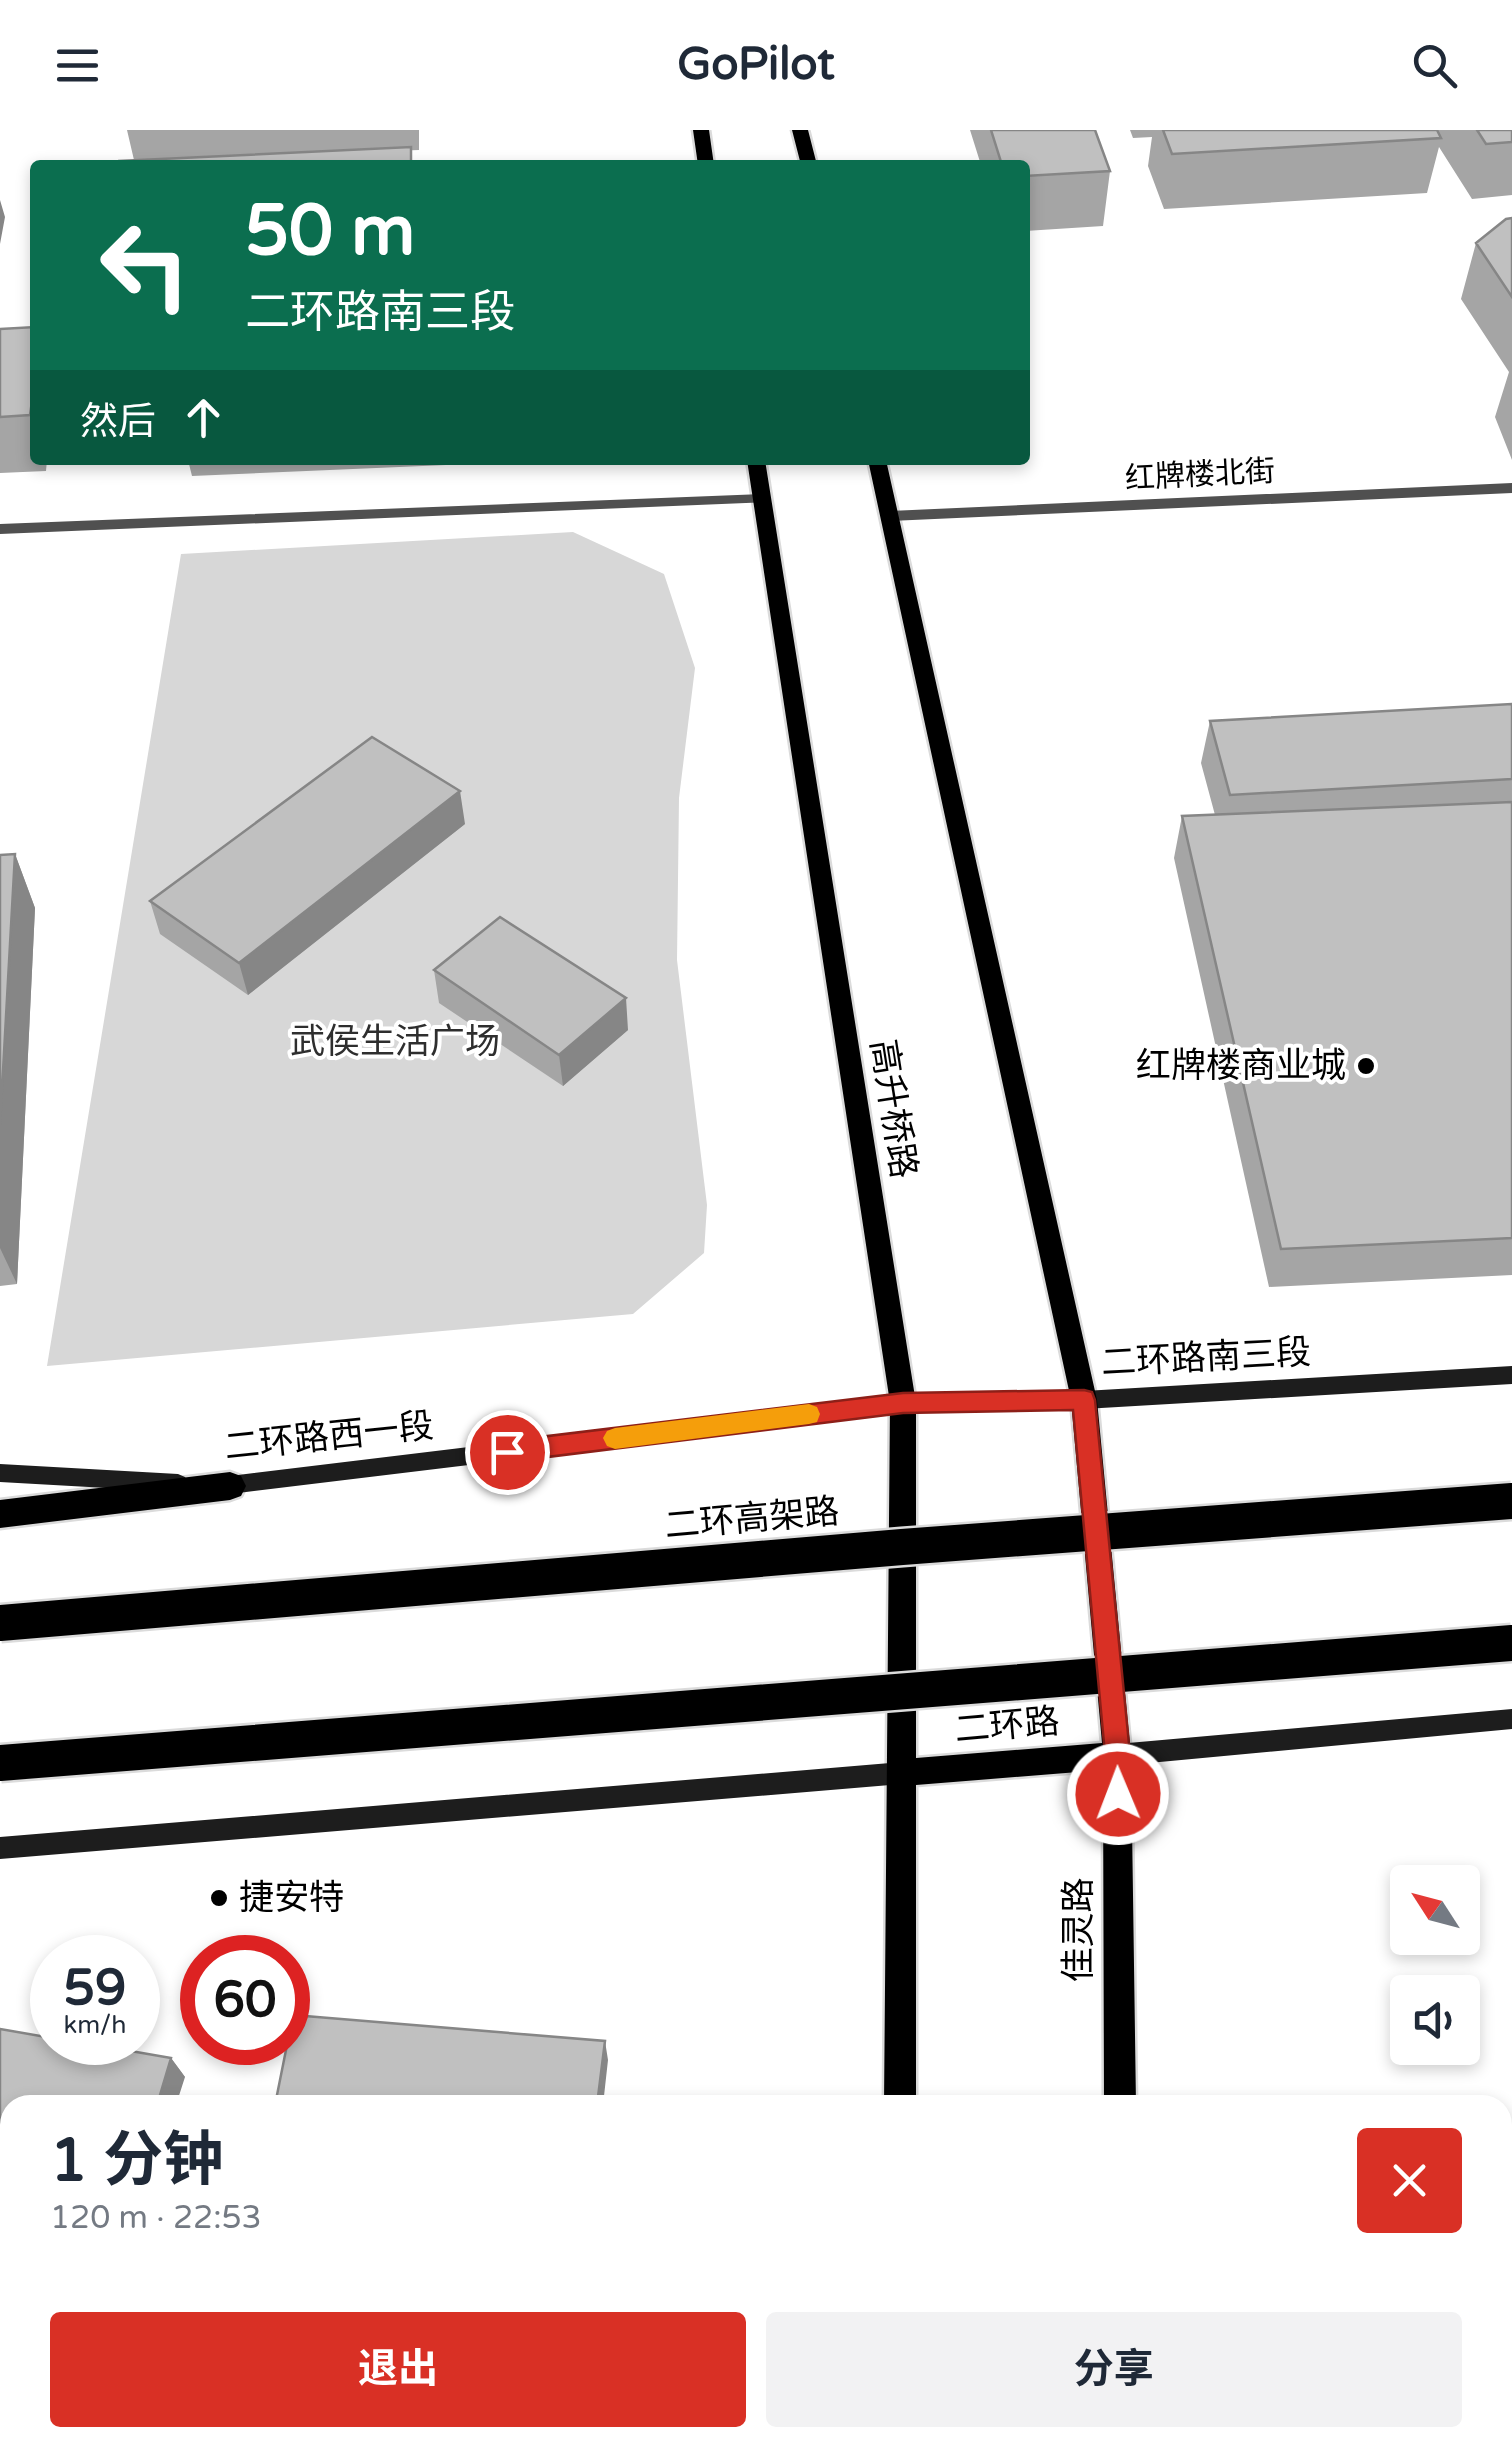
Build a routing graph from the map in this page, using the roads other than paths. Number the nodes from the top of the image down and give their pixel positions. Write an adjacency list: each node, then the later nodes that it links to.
1 (700, 130): 3 (main road)
2 (800, 130): 4 (main road)
3 (705, 160)
4 (807, 160)
5 (757, 465): 8 (main road, 高升桥路)
6 (878, 465): 9 (main road)
7 (1512, 488): 9 (street, 红牌楼北街)
8 (763, 498): 10 (street); 13 (main road, 高升桥路)
9 (890, 516): 12 (main road)
10 (0, 529)
11 (1512, 1375): 12 (main road, 二环路南三段)
12 (1084, 1400): 13 (main road, 二环路南三段); 21 (main road)
13 (903, 1403): 15 (main road, 二环路西一段); 23 (main road, 高升桥路)
14 (0, 1473): 15 (main road, 二环路西一段)
15 (230, 1486): 17 (highway)
16 (1512, 1502): 18 (highway, 二环高架路, bridge)
17 (0, 1514)
18 (0, 1623)
19 (1512, 1643): 22 (highway, bridge)
20 (1512, 1719): 21 (main road)
21 (1118, 1754): 23 (main road, 二环路); 26 (main road, 佳灵路)
22 (0, 1763)
23 (902, 1773): 24 (main road); 25 (main road)
24 (0, 1848)
25 (900, 2095)
26 (1120, 2095)

